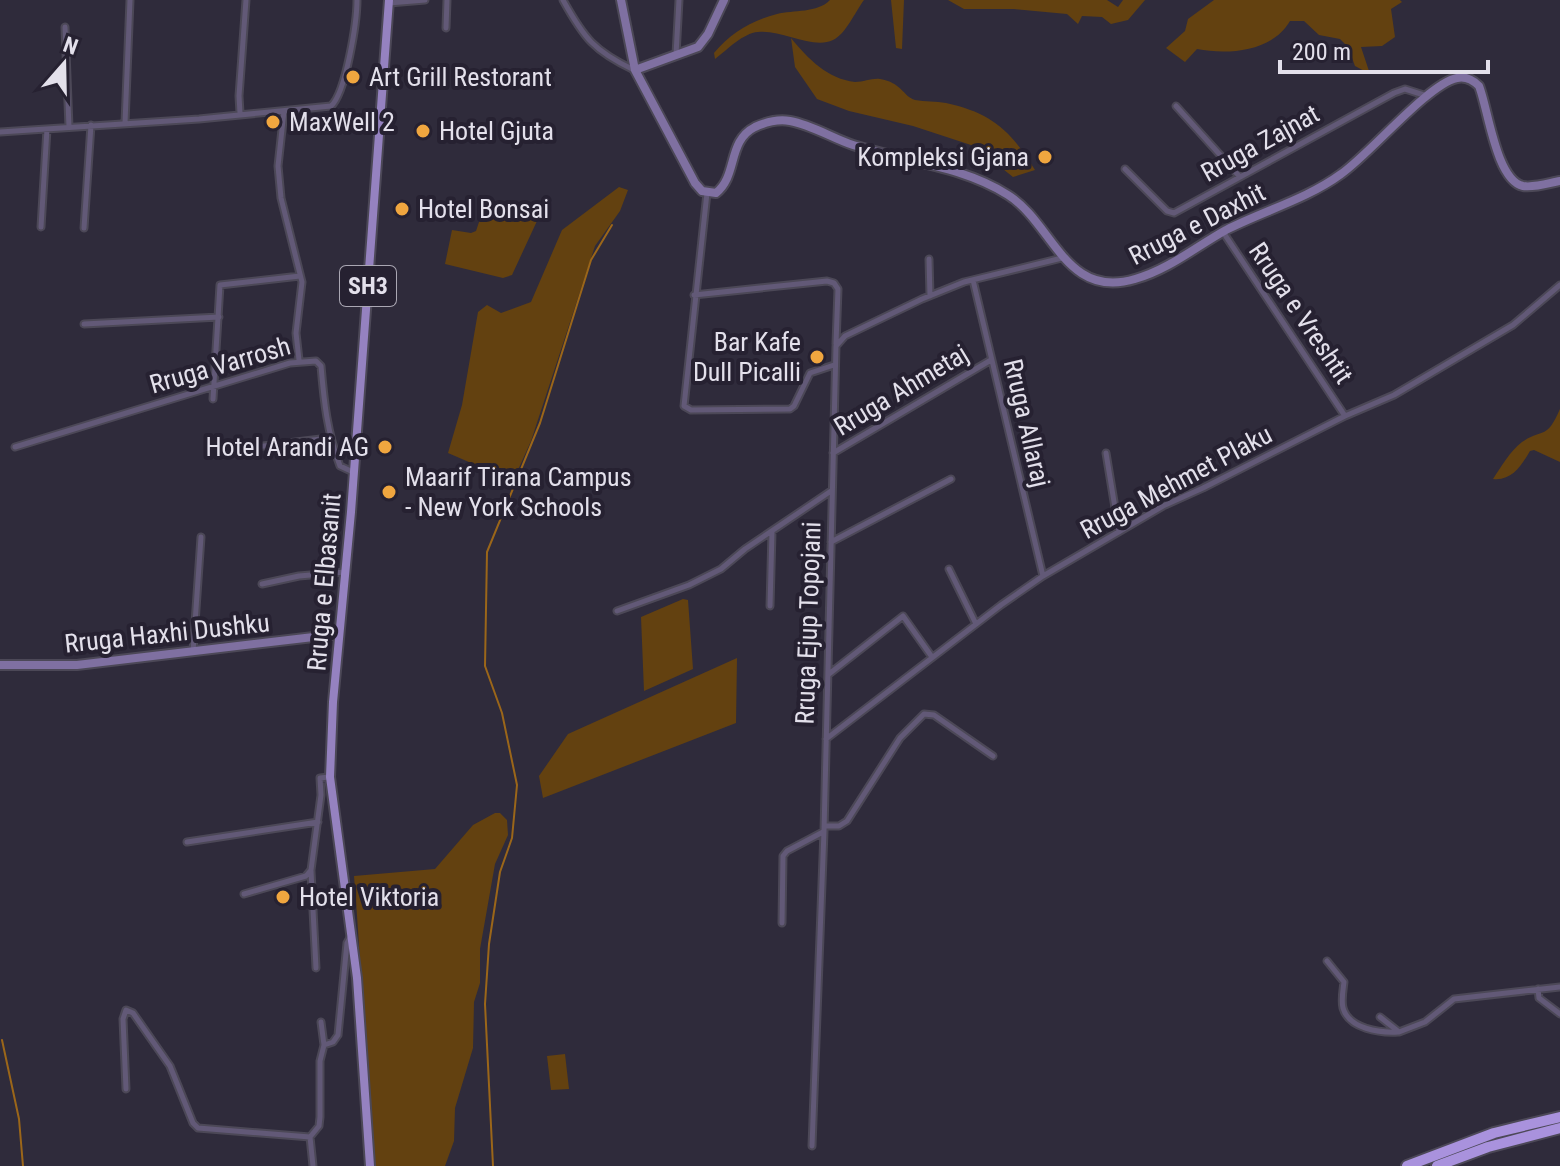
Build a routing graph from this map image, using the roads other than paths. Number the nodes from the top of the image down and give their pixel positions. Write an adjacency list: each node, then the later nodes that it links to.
1 (130, 0): 19 (street)
2 (246, 0): 18 (street)
3 (357, 0): 17 (street)
4 (425, 0): 10 (street)
5 (447, 0): 12 (street)
6 (563, 0): 14 (street)
7 (621, 0): 14 (street)
8 (679, 0): 13 (street)
9 (724, 0): 13 (street)
10 (389, 2): 52 (main road, Rruga e Elbasanit / SH3)
11 (65, 27): 21 (street)
12 (446, 28)
13 (676, 57): 14 (street)
14 (635, 70): 27 (street)
15 (1427, 96): 25 (street, Rruga Zajnat); 26 (street, Rruga e Daxhit); 30 (street, Rruga e Daxhit)
16 (1176, 106): 25 (street)
17 (284, 111): 18 (street); 33 (street)
18 (240, 113): 19 (street)
19 (125, 123): 20 (street)
20 (91, 125): 21 (street); 29 (street)
21 (69, 127): 22 (street)
22 (47, 128): 23 (street); 28 (street)
23 (0, 132)
24 (1125, 169): 25 (street, Rruga Zajnat)
25 (1240, 177)
26 (1560, 181)
27 (707, 193): 31 (street, Rruga e Daxhit); 36 (street)
28 (41, 227)
29 (84, 228)
30 (1223, 232): 31 (street, Rruga e Daxhit); 46 (street, Rruga e Vreshtit)
31 (1062, 258): 34 (street)
32 (929, 259): 37 (street)
33 (300, 276): 38 (street); 41 (street)
34 (973, 280): 37 (street); 42 (street, Rruga Allaraj)
35 (1560, 285): 46 (street, Rruga Mehmet Plaku)
36 (694, 295): 40 (street, Rruga Ejup Topojani); 43 (street)
37 (930, 296): 40 (street)
38 (219, 317): 39 (street); 44 (street)
39 (84, 324)
40 (836, 346): 43 (street, Rruga Ejup Topojani)
41 (299, 360): 44 (street, Rruga Varrosh); 47 (street, Rruga Varrosh)
42 (991, 360): 51 (street, Rruga Ahmetaj); 61 (street, Rruga Allaraj)
43 (834, 365): 51 (street, Rruga Ejup Topojani)
44 (215, 387): 45 (street); 48 (street, Rruga Varrosh)
45 (213, 399)
46 (1345, 416): 56 (street, Rruga Mehmet Plaku)
47 (330, 438): 49 (street); 52 (street, Rruga Varrosh)
48 (15, 447)
49 (247, 448)
50 (1106, 453): 56 (street)
51 (832, 454): 54 (street, Rruga Ejup Topojani)
52 (354, 472): 60 (main road, Rruga e Elbasanit / SH3)
53 (951, 479): 58 (street)
54 (832, 491): 55 (street); 58 (street, Rruga Ejup Topojani)
55 (772, 531): 63 (street); 64 (street)
56 (1119, 532): 61 (street, Rruga Mehmet Plaku)
57 (201, 537): 67 (street)
58 (831, 542): 70 (street, Rruga Ejup Topojani)
59 (949, 569): 65 (street)
60 (345, 572): 62 (street); 66 (main road, Rruga e Elbasanit / SH3)
61 (1043, 576): 65 (street, Rruga Mehmet Plaku)
62 (262, 584)
63 (770, 606)
64 (617, 611)
65 (976, 624): 68 (street, Rruga Mehmet Plaku)
66 (339, 634): 67 (street, Rruga Haxhi Dushku); 73 (main road, Rruga e Elbasanit / SH3)
67 (193, 653): 69 (street, Rruga Haxhi Dushku)
68 (932, 657): 70 (street); 71 (street, Rruga Mehmet Plaku)
69 (0, 665)
70 (828, 674): 71 (street, Rruga Ejup Topojani)
71 (825, 739): 75 (street, Rruga Ejup Topojani)
72 (993, 756): 75 (street)
73 (330, 777): 74 (street); 80 (main road, Rruga e Elbasanit / SH3)
74 (318, 822): 76 (street); 77 (street)
75 (824, 828): 79 (street); 94 (street, Rruga Ejup Topojani)
76 (187, 842)
77 (311, 870): 78 (street); 82 (street)
78 (244, 894)
79 (782, 923)
80 (352, 935): 89 (street); 96 (main road, Rruga e Elbasanit / SH3)
81 (1327, 961): 88 (street)
82 (316, 968)
83 (1560, 987): 84 (street)
84 (1538, 989): 85 (street); 88 (street)
85 (1560, 1014)
86 (1380, 1017): 88 (street)
87 (321, 1022): 89 (street)
88 (1399, 1032)
89 (324, 1045): 93 (street)
90 (126, 1089): 93 (street)
91 (1560, 1117): 97 (highway)
92 (1560, 1128): 98 (highway)
93 (310, 1137): 95 (street)
94 (812, 1146)
95 (313, 1166)
96 (370, 1166)
97 (1407, 1166)
98 (1437, 1166)

